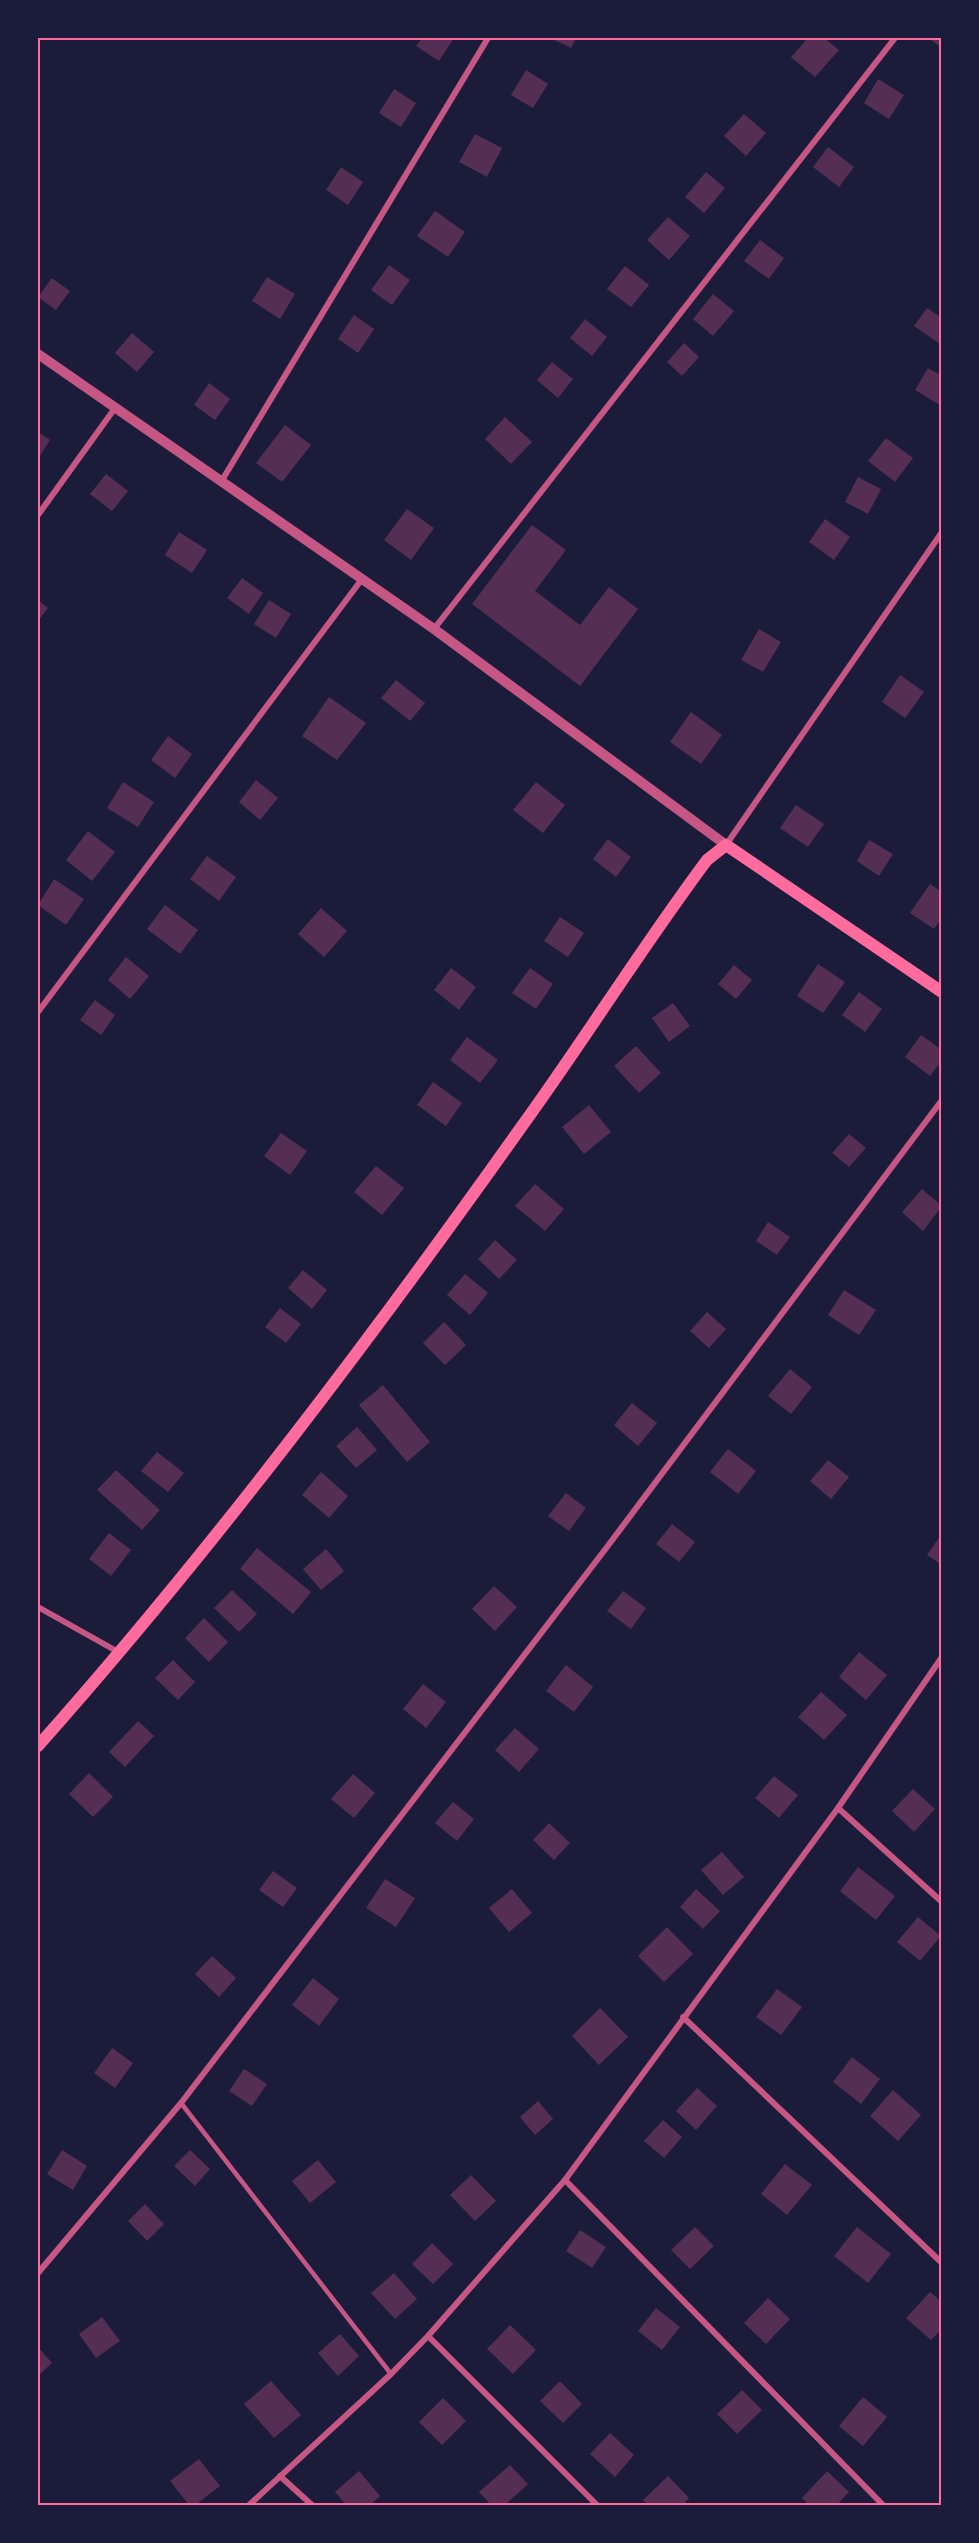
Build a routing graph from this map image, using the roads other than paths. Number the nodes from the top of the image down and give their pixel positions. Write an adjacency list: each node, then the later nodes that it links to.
1 (488, 38): 5 (street)
2 (895, 38): 9 (street)
3 (38, 354): 4 (street)
4 (115, 408): 5 (street); 6 (street)
5 (221, 482): 8 (street)
6 (38, 514)
7 (942, 532): 10 (street)
8 (362, 579): 9 (street); 12 (street)
9 (434, 629): 10 (street)
10 (726, 845): 11 (main road); 15 (main road)
11 (942, 992)
12 (38, 1012)
13 (942, 1100): 21 (street)
14 (38, 1607): 15 (street)
15 (120, 1653): 17 (main road)
16 (942, 1657): 18 (street)
17 (38, 1746)
18 (838, 1808): 19 (street); 20 (street)
19 (942, 1902)
20 (684, 2017): 22 (street); 23 (street)
21 (181, 2103): 24 (street); 26 (lane)
22 (565, 2180): 25 (street); 31 (street)
23 (942, 2263)
24 (38, 2273)
25 (428, 2336): 26 (street); 30 (street)
26 (391, 2374): 27 (street)
27 (280, 2476): 28 (street); 29 (street)
28 (248, 2505)
29 (313, 2505)
30 (598, 2505)
31 (884, 2505)

